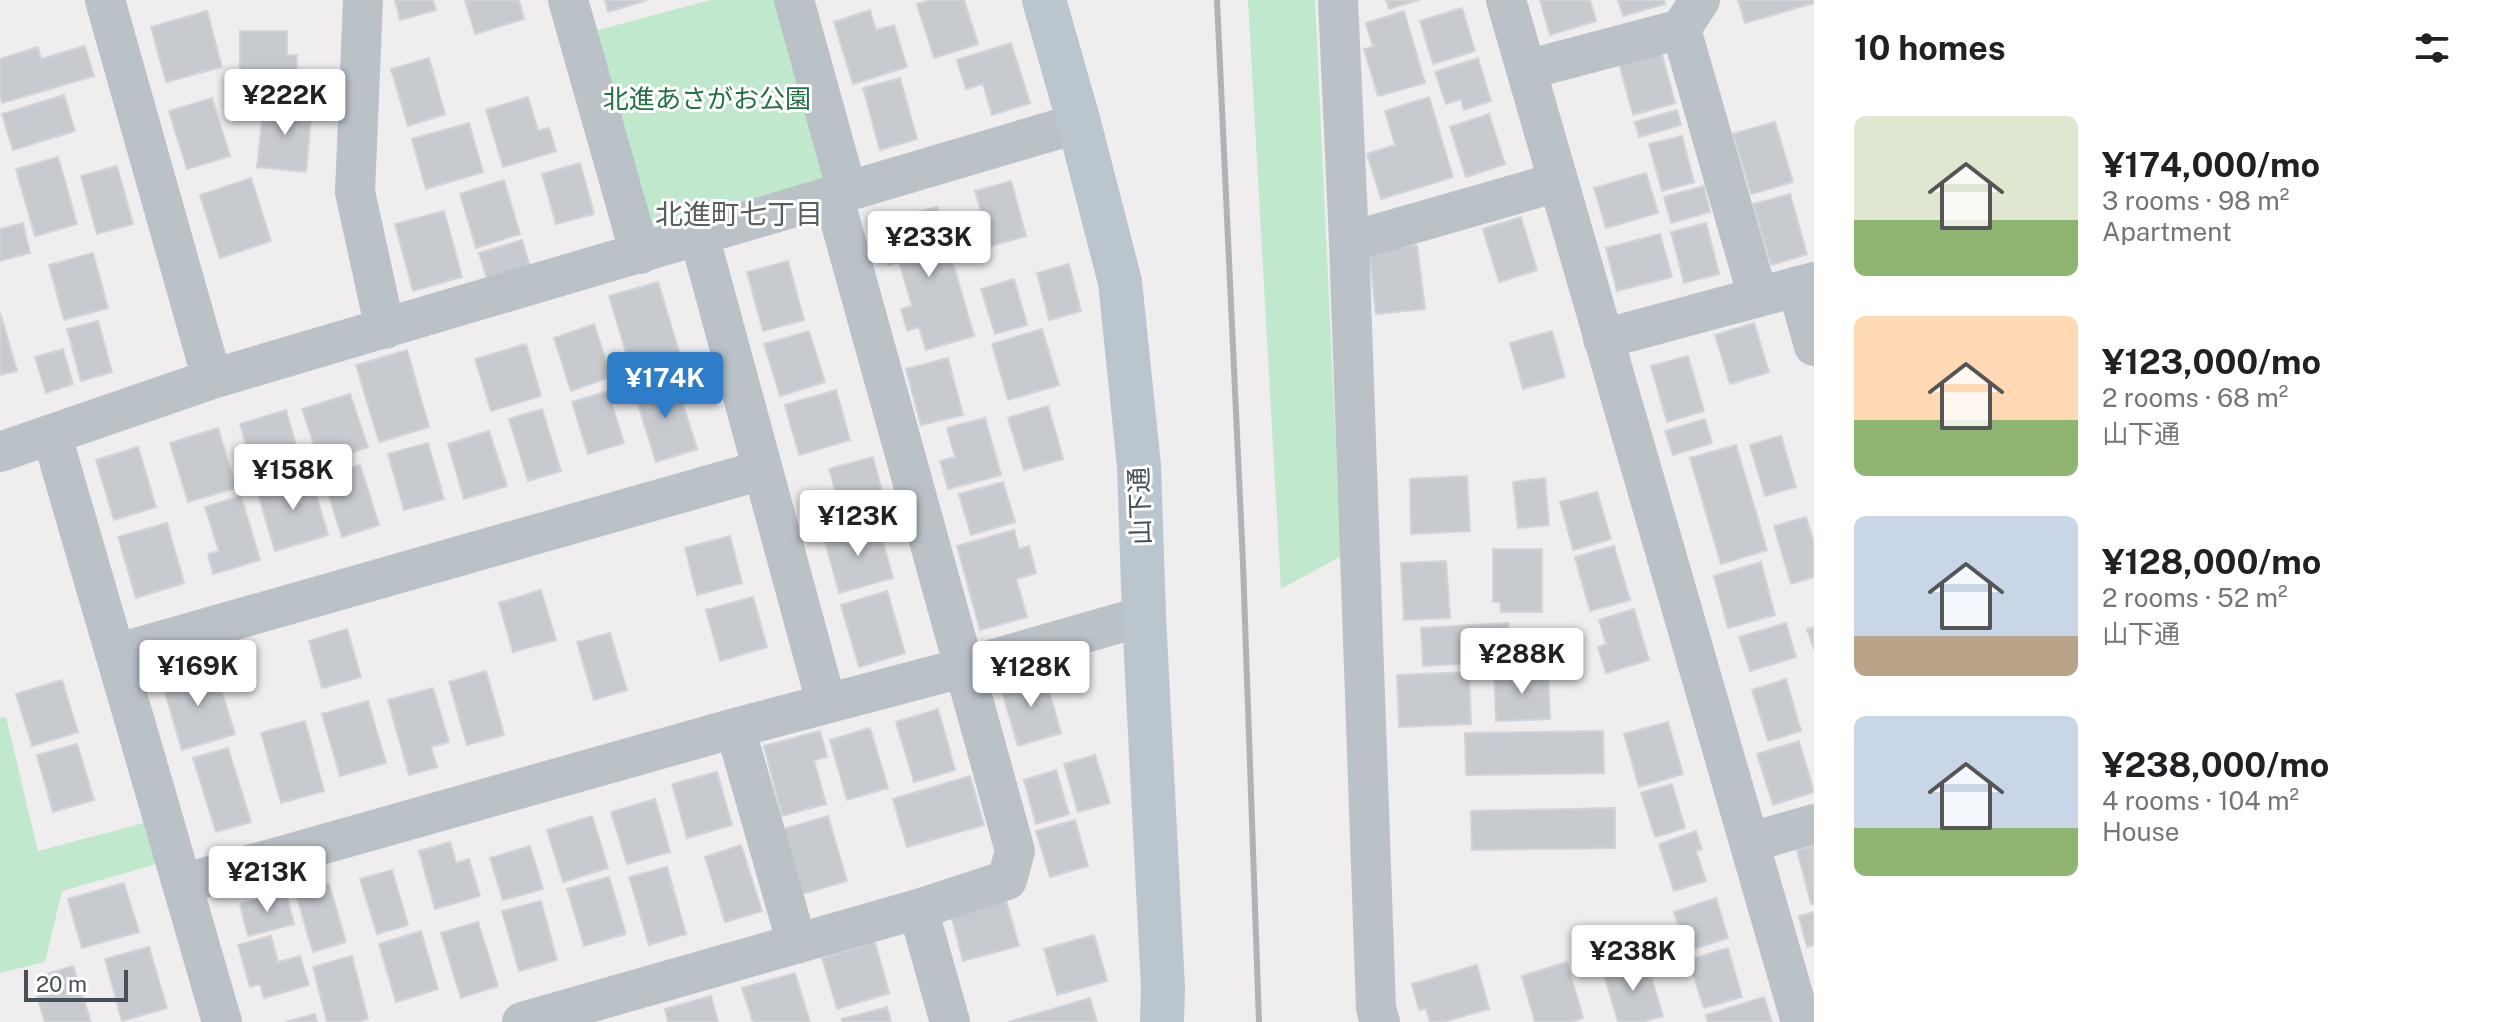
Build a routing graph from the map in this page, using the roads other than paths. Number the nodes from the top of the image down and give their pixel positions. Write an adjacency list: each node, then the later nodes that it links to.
1 (105, 0): 21 (street)
2 (363, 0): 18 (street)
3 (568, 0): 15 (street)
4 (794, 0): 12 (street)
5 (1044, 0): 10 (street, 山下通)
6 (1338, 0): 14 (street)
7 (1506, 0): 9 (street)
8 (1690, 14): 9 (street); 17 (street)
9 (1526, 70): 11 (street)
10 (1079, 123): 12 (street); 25 (street, 山下通)
11 (1558, 182): 14 (street); 19 (street)
12 (840, 193): 13 (street); 27 (street)
13 (699, 235): 15 (street); 24 (street)
14 (1349, 242): 39 (street)
15 (640, 254): 18 (street)
16 (1805, 284): 17 (street); 20 (street)
17 (1758, 297): 19 (street)
18 (385, 329): 21 (street)
19 (1603, 339): 31 (street)
20 (1814, 346)
21 (212, 379): 22 (street)
22 (52, 436): 23 (street); 26 (street)
23 (0, 452)
24 (762, 470): 26 (street); 28 (street)
25 (1144, 616): 27 (street); 38 (street, 山下通)
26 (115, 654): 32 (street)
27 (966, 667): 28 (street); 33 (street)
28 (826, 702): 29 (street)
29 (735, 728): 32 (street); 34 (street)
30 (1814, 824): 31 (street)
31 (1751, 842): 40 (street)
32 (182, 884): 35 (street)
33 (918, 909): 34 (street); 37 (street)
34 (797, 944): 36 (street)
35 (222, 1022)
36 (522, 1022)
37 (950, 1022)
38 (1162, 1022)
39 (1380, 1022)
40 (1801, 1022)

